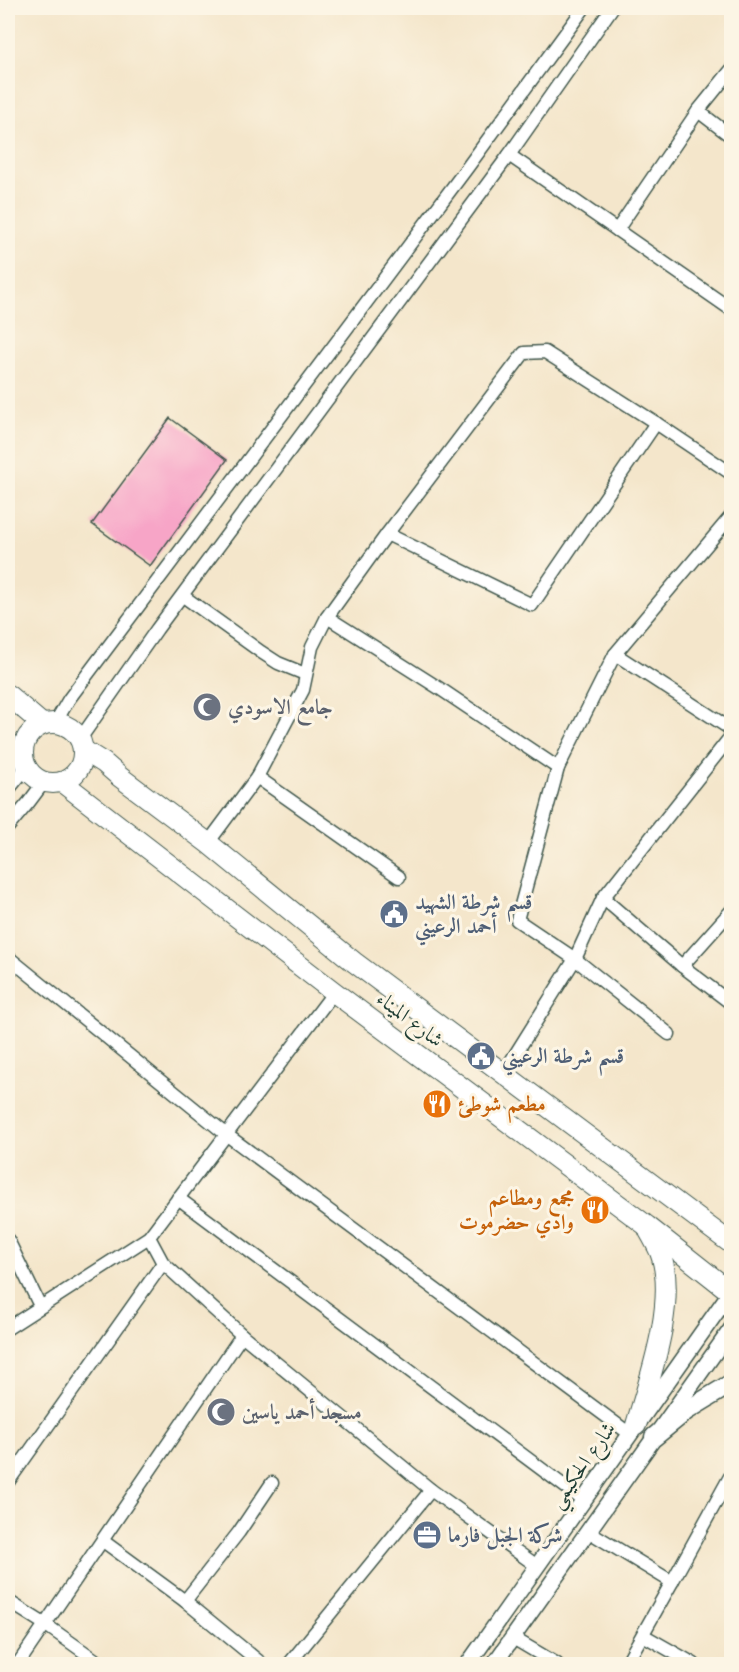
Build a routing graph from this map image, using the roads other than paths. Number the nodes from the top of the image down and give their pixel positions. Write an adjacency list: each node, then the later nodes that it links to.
1 (584, 8): 18 (street)
2 (612, 8): 6 (street)
3 (732, 69): 4 (street)
4 (698, 111): 5 (street); 7 (street)
5 (732, 137)
6 (509, 155): 7 (street); 13 (street)
7 (617, 230): 8 (street)
8 (732, 310)
9 (656, 423): 10 (street); 12 (street); 12 (street)
10 (732, 474)
11 (730, 520): 15 (street)
12 (387, 534): 14 (street)
13 (183, 596): 16 (street); 22 (street)
14 (327, 617): 16 (street); 24 (street)
15 (615, 654): 19 (street); 24 (street)
16 (305, 674): 25 (street)
17 (8, 695): 18 (highway)
18 (49, 723): 21 (highway); 22 (highway)
19 (732, 730)
20 (732, 735): 31 (street)
21 (15, 740): 23 (highway)
22 (82, 745): 26 (highway); 29 (highway, شارع الميناء)
23 (26, 768): 26 (highway); 27 (street)
24 (558, 768): 34 (street)
25 (257, 777): 29 (street); 30 (street)
26 (53, 782): 28 (street); 36 (highway, شارع الميناء)
27 (8, 790)
28 (8, 826)
29 (208, 843): 39 (highway, شارع الميناء)
30 (399, 877)
31 (603, 898): 34 (street); 35 (street)
32 (732, 910): 35 (street)
33 (8, 957): 40 (street)
34 (575, 959): 38 (street); 39 (street)
35 (682, 966): 37 (street)
36 (334, 992): 40 (street); 42 (highway, شارع الميناء)
37 (732, 1004)
38 (669, 1034)
39 (503, 1074): 45 (highway, شارع الميناء)
40 (227, 1135): 41 (street); 53 (street)
41 (178, 1198): 43 (street); 59 (street)
42 (646, 1226): 47 (highway, شارع الميناء); 53 (highway)
43 (149, 1237): 46 (street); 48 (street)
44 (8, 1240): 48 (street)
45 (732, 1244)
46 (163, 1263): 51 (street); 56 (street)
47 (731, 1292): 53 (street, شارع الحكيمي)
48 (40, 1306): 49 (street)
49 (8, 1328)
50 (732, 1328): 54 (street, شارع الحكيمي)
51 (242, 1335): 58 (street); 61 (street)
52 (732, 1383): 54 (main road)
53 (633, 1429): 59 (street, شارع الحكيمي)
54 (654, 1437): 60 (street, شارع الحكيمي)
55 (732, 1473): 63 (street)
56 (8, 1482)
57 (272, 1483): 65 (street)
58 (431, 1490): 62 (street); 72 (street)
59 (583, 1500): 62 (street, شارع الحكيمي)
60 (588, 1532): 63 (street); 68 (street, شارع الحكيمي)
61 (103, 1541): 65 (street); 66 (street)
62 (537, 1566): 73 (street, شارع الحكيمي)
63 (672, 1582): 67 (street)
64 (8, 1600): 66 (street)
65 (185, 1601): 71 (street)
66 (46, 1625): 69 (street); 70 (street)
67 (642, 1635): 76 (street); 77 (street)
68 (513, 1638): 74 (street, شارع الحكيمي); 75 (street)
69 (18, 1665)
70 (101, 1665)
71 (262, 1665)
72 (289, 1665)
73 (468, 1665)
74 (494, 1665)
75 (557, 1665)
76 (626, 1665)
77 (694, 1665)

